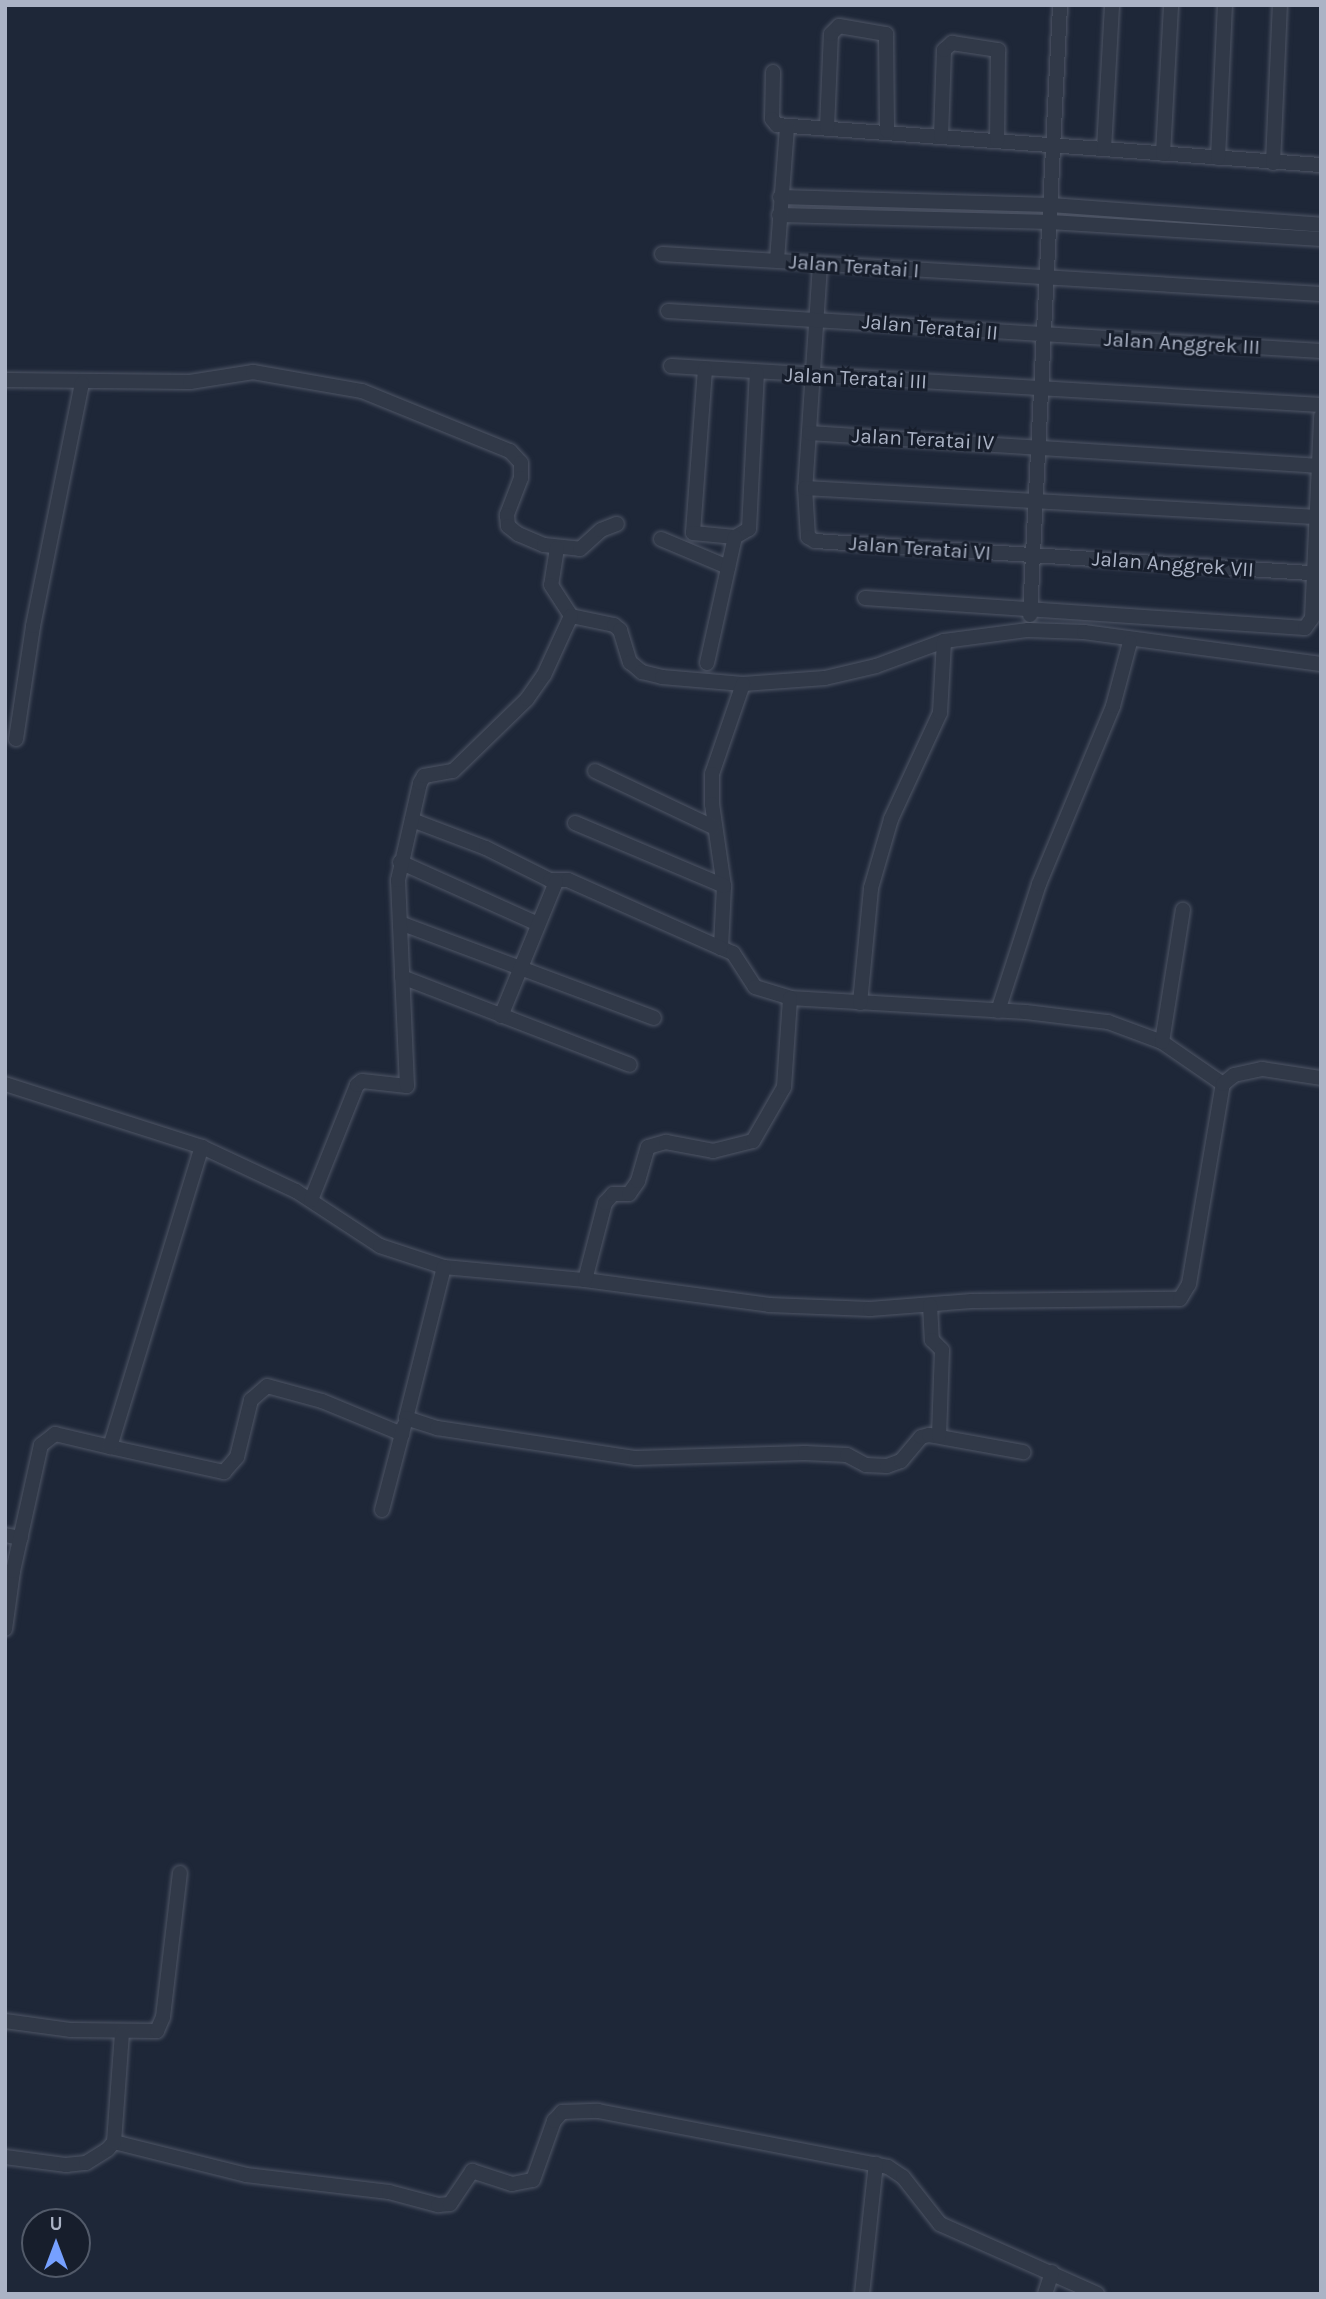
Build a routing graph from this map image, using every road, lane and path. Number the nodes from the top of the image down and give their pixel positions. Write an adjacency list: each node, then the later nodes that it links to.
1 (1060, 5): 12 (street)
2 (1112, 5): 13 (street)
3 (1171, 5): 14 (street)
4 (1225, 5): 15 (street)
5 (1280, 5): 16 (street)
6 (773, 72): 7 (street)
7 (787, 127): 8 (street); 18 (street)
8 (827, 128): 9 (street); 9 (street)
9 (887, 131): 10 (street)
10 (941, 136): 11 (street); 11 (street)
11 (997, 141): 12 (street)
12 (1053, 146): 13 (street); 19 (street)
13 (1104, 149): 14 (street)
14 (1163, 154): 15 (street)
15 (1217, 158): 16 (street)
16 (1273, 163): 17 (street)
17 (1321, 165)
18 (780, 197): 19 (street); 20 (street)
19 (1051, 205): 21 (street); 22 (street)
20 (779, 215): 21 (street); 25 (street)
21 (1051, 222): 23 (street); 27 (street)
22 (1321, 225)
23 (1321, 239)
24 (662, 254): 25 (street, Jalan Teratai I)
25 (778, 260): 26 (street, Jalan Teratai I)
26 (820, 265): 27 (street, Jalan Teratai I); 30 (street)
27 (1045, 280): 28 (street, Jalan Teratai I); 31 (street)
28 (1321, 294)
29 (668, 311): 30 (street, Jalan Teratai II)
30 (816, 317): 31 (street, Jalan Teratai II); 36 (street)
31 (1044, 336): 32 (street, Jalan Anggrek III); 39 (street)
32 (1321, 351)
33 (671, 366): 34 (street, Jalan Teratai III)
34 (705, 369): 35 (street, Jalan Teratai III); 49 (street)
35 (757, 373): 36 (street, Jalan Teratai III); 50 (street)
36 (813, 374): 39 (street, Jalan Teratai III); 42 (street)
37 (5, 380): 38 (street)
38 (82, 383): 52 (street); 66 (street)
39 (1040, 389): 40 (street, Jalan Teratai III); 43 (street)
40 (1321, 405)
41 (1321, 416): 44 (street)
42 (809, 433): 43 (street, Jalan Teratai IV); 45 (street)
43 (1038, 446): 44 (street, Jalan Teratai IV); 46 (street)
44 (1319, 466): 47 (street)
45 (805, 488): 46 (street); 54 (street, Jalan Teratai VI)
46 (1035, 501): 47 (street); 54 (street)
47 (1316, 517): 56 (street)
48 (617, 524): 52 (street)
49 (693, 533): 50 (street); 53 (street)
50 (735, 537): 55 (street)
51 (661, 539): 53 (street)
52 (557, 548): 59 (street)
53 (691, 550): 55 (street)
54 (1033, 555): 56 (street, Jalan Anggrek VII); 58 (street)
55 (728, 567): 63 (street)
56 (1313, 573): 58 (street)
57 (865, 598): 58 (street)
58 (1030, 608): 60 (street)
59 (571, 616): 65 (street); 68 (street)
60 (1028, 630): 61 (street); 62 (street)
61 (944, 641): 65 (street); 81 (street)
62 (1130, 642): 64 (street); 82 (street)
63 (707, 663)
64 (1321, 664)
65 (743, 684): 70 (street)
66 (16, 739)
67 (595, 771): 70 (street)
68 (412, 820): 71 (street); 72 (street)
69 (575, 823): 73 (street)
70 (713, 827): 73 (street)
71 (400, 862): 75 (street); 76 (street)
72 (555, 882): 76 (street); 77 (street)
73 (724, 886): 77 (street)
74 (1183, 910): 85 (street)
75 (400, 923): 78 (street); 79 (street)
76 (538, 924): 78 (street)
77 (721, 948): 80 (street)
78 (520, 968): 83 (street); 84 (street)
79 (402, 977): 83 (street); 91 (street)
80 (790, 998): 81 (street); 93 (street)
81 (860, 1003): 82 (street)
82 (998, 1011): 85 (street)
83 (501, 1016): 86 (street)
84 (654, 1018)
85 (1162, 1042): 88 (street)
86 (630, 1065)
87 (1321, 1078): 88 (street)
88 (1223, 1084): 94 (street)
89 (6, 1086): 90 (street)
90 (202, 1147): 91 (street); 98 (street)
91 (311, 1200): 92 (street)
92 (444, 1267): 93 (street); 95 (street)
93 (585, 1280): 94 (street)
94 (930, 1305): 97 (street)
95 (407, 1418): 96 (street); 97 (street)
96 (402, 1434): 98 (street); 100 (street)
97 (939, 1436): 99 (street)
98 (110, 1447): 102 (street)
99 (1023, 1452)
100 (382, 1510)
101 (5, 1535): 102 (street)
102 (21, 1538): 103 (street)
103 (5, 1629)
104 (180, 1873): 106 (street)
105 (5, 2021): 106 (street)
106 (122, 2033): 107 (street)
107 (114, 2142): 108 (street); 109 (street)
108 (5, 2157)
109 (876, 2164): 110 (street); 111 (street)
110 (1052, 2272): 112 (street); 113 (street)
111 (862, 2294)
112 (1045, 2294)
113 (1097, 2294)

